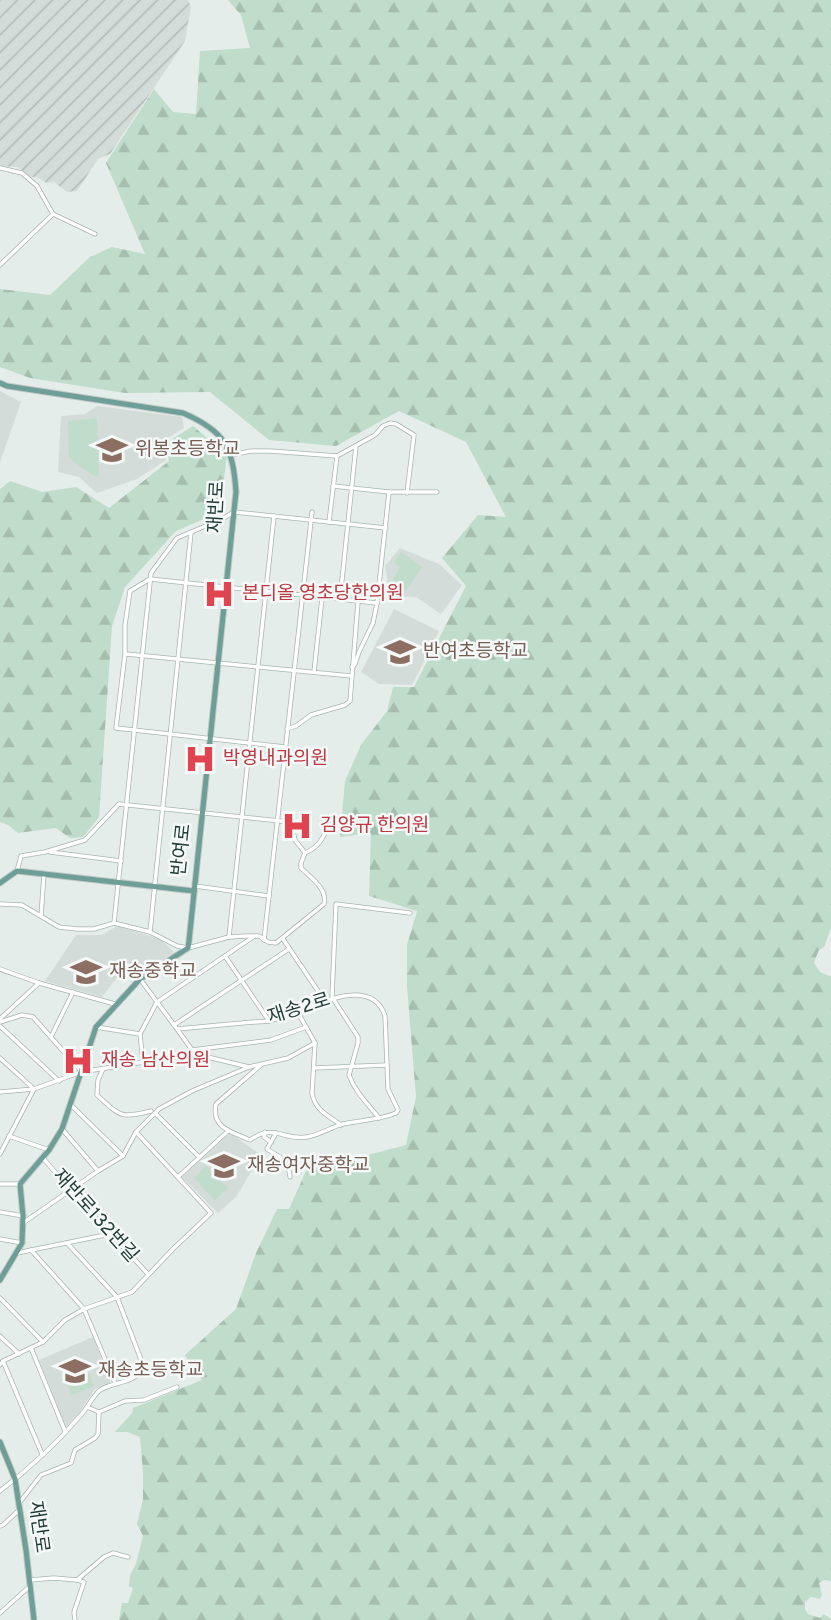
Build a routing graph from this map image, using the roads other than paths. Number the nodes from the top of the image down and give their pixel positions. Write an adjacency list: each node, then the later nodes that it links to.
1 (3, 169): 2 (street); 3 (street)
2 (0, 176)
3 (53, 214): 4 (street); 5 (street)
4 (95, 234)
5 (0, 265)
6 (0, 383): 8 (main road, 재반로)
7 (356, 446): 9 (street); 11 (street); 14 (street)
8 (231, 455): 9 (street); 15 (main road, 재반로)
9 (337, 456): 10 (street)
10 (334, 486): 11 (street); 19 (street)
11 (353, 488): 12 (street); 20 (street)
12 (389, 492): 14 (street); 21 (street)
13 (438, 492): 14 (street)
14 (407, 493)
15 (234, 512): 17 (street); 22 (street); 25 (main road, 재반로)
16 (312, 512): 18 (street)
17 (274, 516): 18 (street); 26 (street)
18 (311, 520): 19 (street); 27 (street)
19 (329, 522): 20 (street)
20 (348, 524): 21 (street); 29 (street)
21 (386, 528): 31 (street)
22 (191, 532): 23 (street); 24 (street)
23 (150, 579): 24 (street); 32 (street); 33 (street)
24 (187, 583): 25 (street); 34 (street)
25 (226, 587): 26 (street); 35 (main road, 재반로)
26 (266, 591): 27 (street); 36 (street)
27 (303, 595): 28 (street); 38 (street)
28 (322, 597): 29 (street); 39 (street)
29 (340, 599): 30 (street)
30 (358, 601): 31 (street); 37 (street)
31 (377, 603): 37 (street)
32 (125, 654): 33 (street); 42 (street)
33 (142, 656): 34 (street); 42 (street)
34 (178, 659): 35 (street); 43 (street)
35 (218, 663): 36 (street); 44 (main road, 재반로)
36 (258, 667): 38 (street); 45 (street)
37 (352, 667): 40 (street)
38 (295, 670): 39 (street); 41 (street)
39 (314, 672): 40 (street)
40 (351, 676): 41 (street)
41 (287, 729): 46 (street)
42 (135, 730): 43 (street); 47 (street)
43 (171, 734): 44 (street); 48 (street)
44 (210, 739): 45 (street); 49 (main road, 재반로)
45 (248, 743): 46 (street); 50 (street)
46 (286, 747): 51 (street)
47 (127, 805): 48 (street); 53 (street); 55 (street)
48 (163, 808): 49 (street); 60 (street)
49 (202, 812): 50 (street); 61 (main road, 반여로)
50 (241, 817): 51 (street); 62 (street)
51 (277, 821): 54 (street); 63 (street)
52 (328, 822): 54 (street)
53 (45, 852): 55 (street); 56 (street)
54 (305, 853): 71 (street)
55 (121, 861): 58 (street)
56 (17, 871): 57 (main road); 59 (main road)
57 (44, 874): 58 (main road); 66 (street)
58 (118, 882): 60 (main road); 67 (street)
59 (0, 883)
60 (155, 886): 61 (main road); 68 (street)
61 (194, 889): 62 (street); 73 (main road)
62 (233, 891): 63 (street); 70 (street)
63 (269, 896): 72 (street)
64 (0, 904): 66 (street)
65 (410, 914): 81 (street)
66 (41, 916): 67 (street)
67 (114, 923): 68 (street)
68 (150, 932): 73 (street)
69 (255, 936): 70 (street); 72 (street); 75 (street)
70 (229, 937): 73 (street)
71 (283, 939): 72 (street); 74 (street)
72 (264, 940)
73 (187, 947): 77 (main road)
74 (289, 949): 78 (street); 82 (street)
75 (225, 956): 78 (street); 83 (street)
76 (0, 969): 79 (street)
77 (140, 979): 83 (street); 84 (main road)
78 (242, 981): 86 (street); 89 (street)
79 (39, 983): 80 (street); 87 (street)
80 (73, 992): 84 (street); 92 (street)
81 (332, 997): 82 (street, 재송2로); 98 (street, 재송2로); 100 (street)
82 (324, 1000): 85 (street, 재송2로)
83 (156, 1002): 89 (street); 91 (street)
84 (117, 1005): 88 (main road)
85 (298, 1011): 86 (street, 재송2로); 90 (street)
86 (269, 1021): 89 (street, 재송2로)
87 (0, 1022): 92 (street); 104 (street)
88 (96, 1027): 91 (street); 103 (main road)
89 (176, 1027): 94 (street)
90 (306, 1027): 93 (street); 94 (street)
91 (140, 1034): 96 (street)
92 (51, 1037): 103 (street)
93 (315, 1043): 97 (street); 102 (street)
94 (193, 1052): 96 (street); 99 (street)
95 (1, 1061): 105 (street)
96 (143, 1062): 101 (street)
97 (261, 1065): 99 (street); 112 (street)
98 (387, 1065): 100 (street); 109 (street, 재송2로)
99 (249, 1067): 108 (street)
100 (351, 1067): 102 (street); 109 (street)
101 (104, 1068): 103 (street); 108 (street)
102 (314, 1068): 110 (street)
103 (82, 1072): 104 (street); 107 (main road)
104 (59, 1080): 105 (street)
105 (34, 1089): 106 (street); 116 (street)
106 (0, 1092)
107 (71, 1105): 111 (main road); 120 (street)
108 (153, 1112): 113 (street); 121 (street)
109 (380, 1118): 110 (street)
110 (341, 1125): 115 (street)
111 (62, 1129): 118 (main road); 123 (street)
112 (229, 1130): 114 (street); 121 (street)
113 (136, 1132): 120 (street); 124 (street)
114 (265, 1132): 115 (street); 117 (street)
115 (276, 1133): 117 (street)
116 (9, 1136): 118 (street); 119 (street)
117 (271, 1142): 125 (street)
118 (49, 1150): 122 (main road)
119 (0, 1152)
120 (123, 1156): 123 (street)
121 (199, 1157): 124 (street)
122 (43, 1158): 127 (main road); 128 (street, 재반로132번길)
123 (98, 1171): 128 (street)
124 (178, 1177): 139 (street)
125 (290, 1177)
126 (0, 1184): 127 (street)
127 (20, 1184): 130 (main road)
128 (71, 1191): 130 (street); 131 (street, 재반로132번길)
129 (0, 1212): 130 (street)
130 (23, 1219): 133 (main road)
131 (110, 1234): 134 (street); 139 (street, 재반로132번길)
132 (0, 1239): 133 (street)
133 (22, 1243): 136 (main road)
134 (67, 1243): 135 (street); 141 (street)
135 (31, 1250): 136 (street); 143 (street)
136 (18, 1253): 138 (main road)
137 (0, 1265): 138 (street)
138 (8, 1267): 140 (main road)
139 (148, 1274): 141 (street)
140 (0, 1280)
141 (117, 1297): 143 (street); 149 (street)
142 (0, 1298): 145 (street)
143 (84, 1309): 145 (street); 149 (street)
144 (0, 1336): 147 (street)
145 (43, 1342): 146 (street)
146 (31, 1348): 147 (street); 153 (street)
147 (19, 1354): 148 (street)
148 (2, 1363): 155 (street)
149 (115, 1383): 151 (street)
150 (177, 1387): 152 (street)
151 (87, 1407): 152 (street); 153 (street)
152 (99, 1412): 158 (street)
153 (65, 1432): 155 (street)
154 (0, 1442): 156 (main road, 재반로)
155 (42, 1454): 156 (street)
156 (15, 1479): 157 (street); 158 (main road, 재반로)
157 (0, 1491)
158 (20, 1506): 159 (street); 162 (main road, 재반로)
159 (0, 1526)
160 (128, 1557): 161 (street)
161 (77, 1580): 162 (street); 165 (street)
162 (30, 1583): 163 (street); 164 (main road, 재반로)
163 (0, 1613)
164 (34, 1620)
165 (75, 1620)

